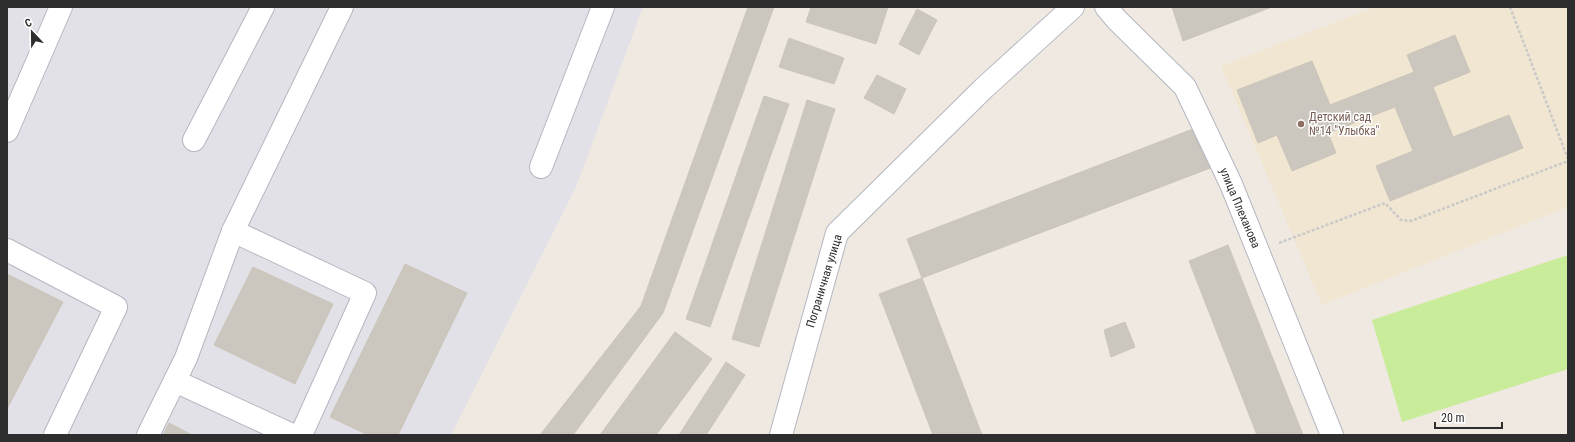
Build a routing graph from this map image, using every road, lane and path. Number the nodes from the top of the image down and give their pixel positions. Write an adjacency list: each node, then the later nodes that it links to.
1 (61, 7): 8 (street)
2 (263, 7): 9 (street)
3 (602, 7): 11 (street)
4 (1073, 7): 20 (street, Пограничная улица)
5 (1106, 7): 14 (street, улица Плеханова)
6 (1510, 7): 10 (path)
7 (340, 8): 12 (street)
8 (7, 131)
9 (194, 140)
10 (1568, 160): 14 (path)
11 (541, 167)
12 (233, 231): 15 (street); 19 (street)
13 (7, 250): 16 (street)
14 (1259, 253): 21 (street, улица Плеханова)
15 (175, 381): 17 (street); 18 (street)
16 (55, 435)
17 (148, 435)
18 (292, 435)
19 (301, 435)
20 (781, 435)
21 (1332, 435)

